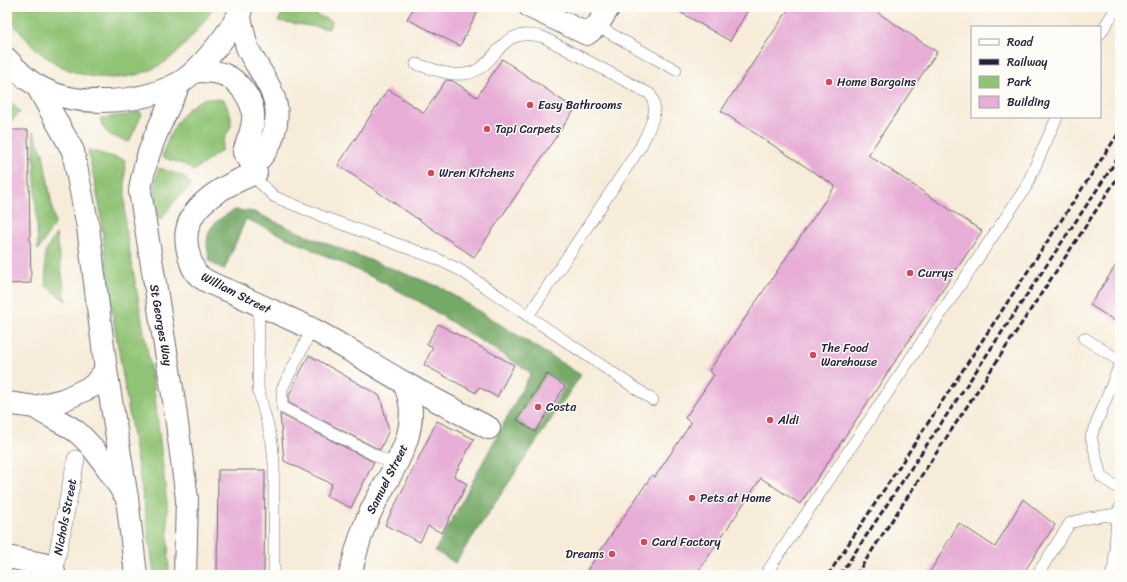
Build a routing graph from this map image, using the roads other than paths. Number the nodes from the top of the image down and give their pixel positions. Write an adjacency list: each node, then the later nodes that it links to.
1 (530, 7): 5 (street)
2 (609, 7): 5 (street)
3 (1117, 7): 6 (lane)
4 (241, 10): 10 (street); 12 (street, William Street)
5 (592, 30): 8 (lane)
6 (1101, 32)
7 (416, 64): 14 (lane)
8 (676, 70)
9 (17, 72): 10 (street); 18 (street)
10 (188, 77): 12 (street); 33 (street, St Georges Way)
11 (1057, 118): 36 (lane)
12 (254, 169): 13 (street, William Street); 14 (lane)
13 (259, 305): 15 (street, William Street); 34 (lane)
14 (528, 316): 20 (lane)
15 (312, 329): 19 (street, William Street); 25 (lane)
16 (1084, 338): 17 (lane)
17 (1120, 362): 26 (lane)
18 (106, 370): 22 (street); 27 (street)
19 (403, 382): 23 (street, William Street); 25 (street, Samuel Street)
20 (653, 400)
21 (7, 403): 22 (street)
22 (35, 407): 27 (street)
23 (489, 428)
24 (76, 459): 31 (street, Nichols Street)
25 (394, 465): 35 (street, Samuel Street)
26 (1120, 489)
27 (127, 498): 32 (street)
28 (1118, 511): 30 (lane); 37 (lane)
29 (7, 557): 31 (street)
30 (1113, 570): 38 (lane)
31 (53, 573)
32 (136, 575)
33 (185, 575)
34 (274, 575)
35 (350, 575)
36 (765, 575)
37 (1036, 575)
38 (1102, 575)

